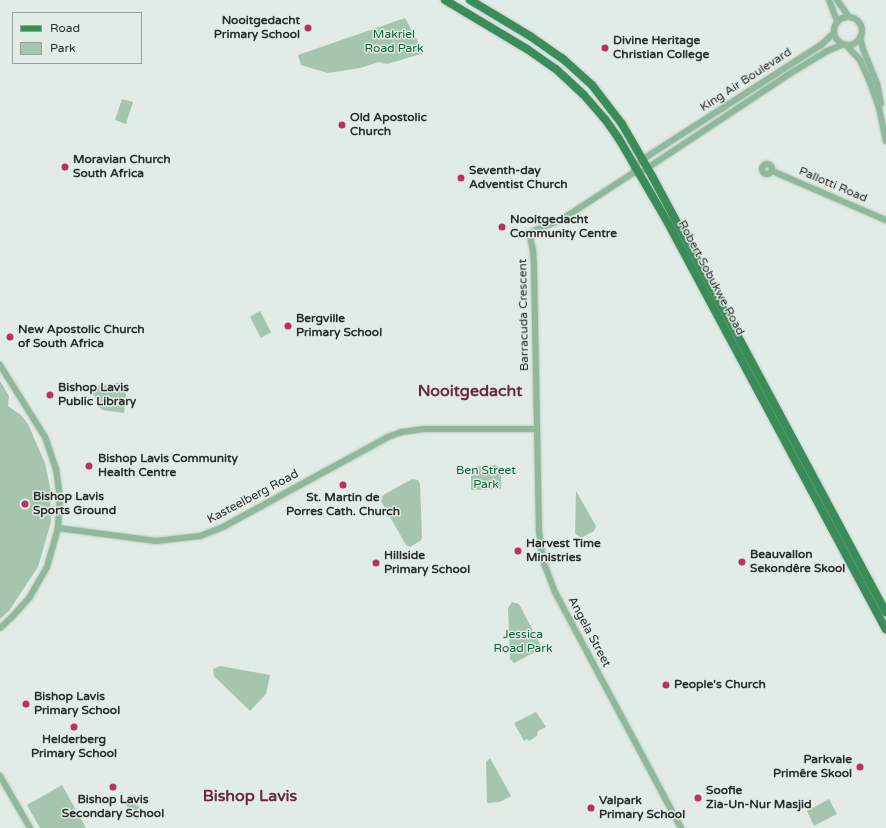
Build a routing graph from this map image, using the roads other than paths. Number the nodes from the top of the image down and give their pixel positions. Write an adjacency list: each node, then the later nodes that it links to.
1 (445, 0): 14 (main road, Robert Sobukwe Road)
2 (470, 0): 12 (main road, Robert Sobukwe Road)
3 (830, 0): 6 (street)
4 (837, 0): 5 (street)
5 (848, 16): 6 (street); 8 (street)
6 (837, 21): 7 (street)
7 (834, 33): 9 (street); 12 (street, King Air Boulevard)
8 (860, 37): 9 (street); 10 (street)
9 (845, 45): 11 (street); 13 (street, King Air Boulevard)
10 (886, 123)
11 (886, 141)
12 (643, 160): 13 (main road, Robert Sobukwe Road); 14 (street)
13 (647, 168): 14 (street); 20 (main road, Robert Sobukwe Road)
14 (636, 171): 18 (street, Barracuda Crescent); 22 (main road, Robert Sobukwe Road)
15 (772, 171): 16 (street, Pallotti Road)
16 (886, 220)
17 (0, 365): 19 (street)
18 (537, 429): 19 (street, Kasteelberg Road); 25 (street, Angela Street)
19 (58, 528): 21 (street)
20 (886, 612)
21 (0, 628)
22 (886, 629)
23 (0, 776): 24 (street)
24 (30, 828)
25 (681, 828)

